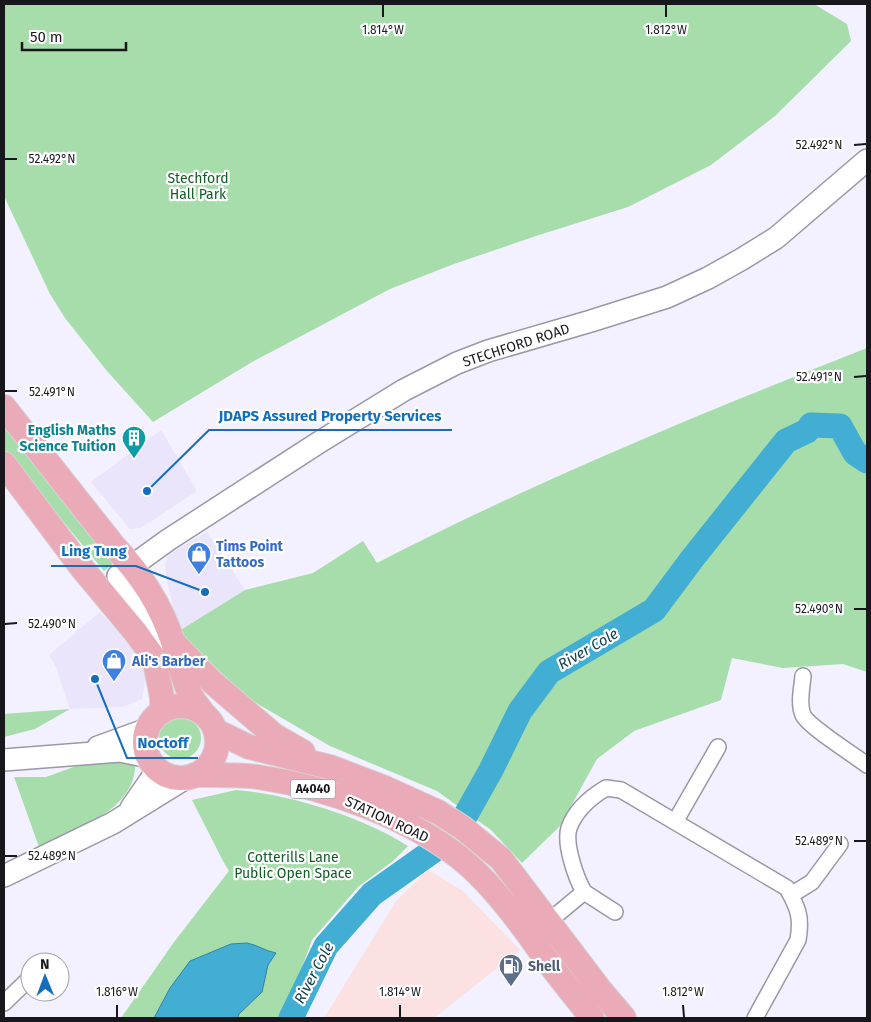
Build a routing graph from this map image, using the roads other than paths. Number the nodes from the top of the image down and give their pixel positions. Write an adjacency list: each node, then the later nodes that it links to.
1 (867, 160): 4 (main road, STECHFORD ROAD)
2 (4, 407): 4 (main road)
3 (4, 464): 6 (main road)
4 (132, 566): 5 (main road); 6 (main road, STECHFORD ROAD)
5 (173, 642): 9 (main road); 15 (main road)
6 (154, 658): 8 (main road)
7 (803, 676): 14 (street)
8 (155, 720): 9 (main road); 11 (main road); 13 (main road)
9 (209, 722): 15 (main road, A4040); 16 (main road)
10 (718, 747): 18 (street)
11 (81, 754): 12 (main road); 13 (main road)
12 (4, 760)
13 (154, 763): 16 (main road); 17 (main road)
14 (867, 764)
15 (330, 767): 24 (main road, STATION ROAD / A4040)
16 (192, 776): 17 (main road); 27 (main road, STATION ROAD / A4040)
17 (127, 815): 20 (main road)
18 (675, 822): 21 (street); 22 (street)
19 (840, 844): 22 (street)
20 (4, 876)
21 (584, 892): 23 (street); 24 (street)
22 (791, 896): 29 (street)
23 (615, 912)
24 (548, 922): 28 (main road, A4040)
25 (20, 988): 26 (street)
26 (4, 1003)
27 (592, 1018)
28 (624, 1018)
29 (755, 1018)

